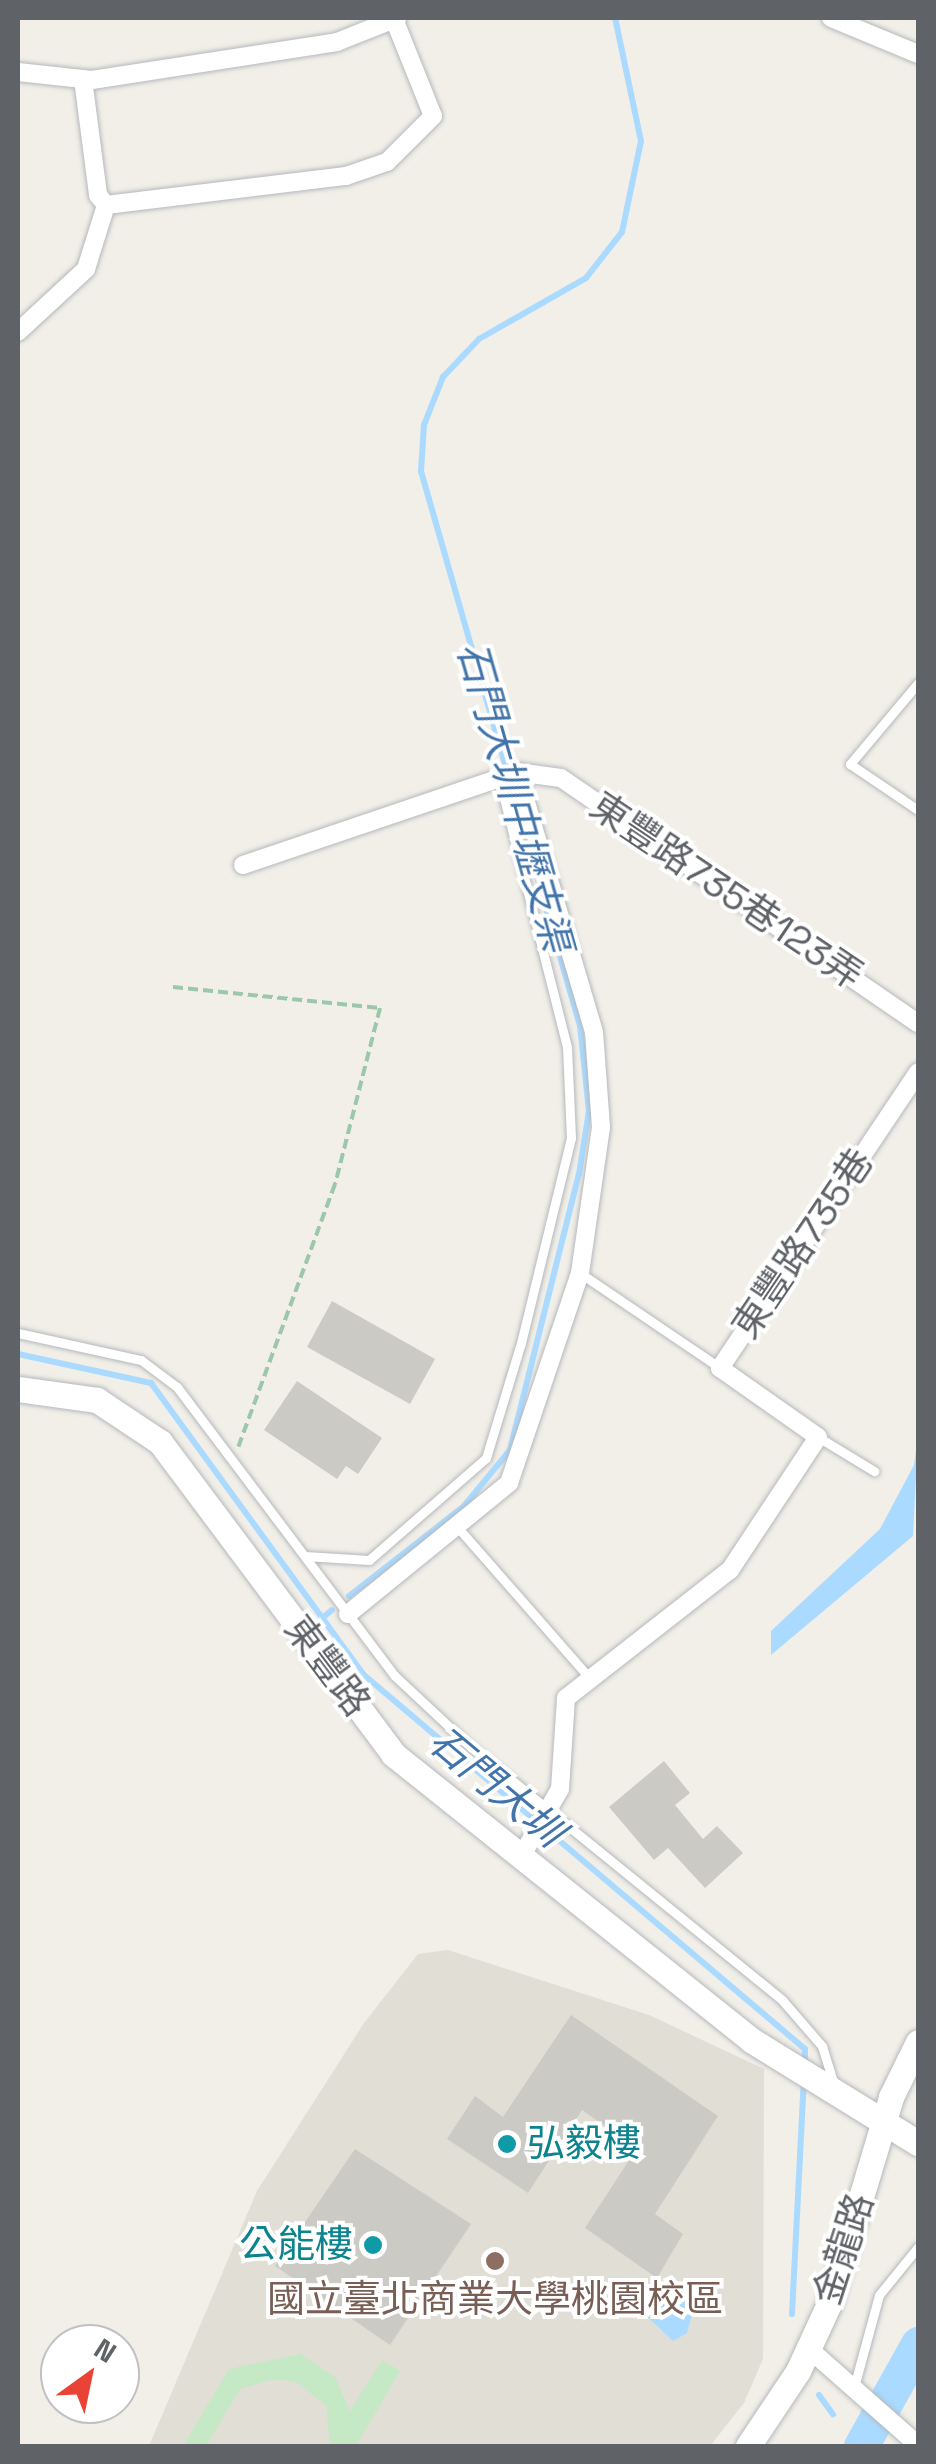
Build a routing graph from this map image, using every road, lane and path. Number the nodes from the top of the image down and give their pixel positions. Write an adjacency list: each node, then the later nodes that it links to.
1 (395, 18): 5 (street); 6 (street)
2 (831, 18): 3 (street)
3 (918, 54)
4 (18, 72): 5 (street)
5 (83, 79): 6 (street)
6 (106, 205): 7 (street)
7 (18, 332)
8 (918, 683): 10 (lane)
9 (508, 775): 11 (street, 東豐路735巷123弄); 13 (street, 東豐路735巷123弄); 15 (street); 23 (lane)
10 (918, 810)
11 (243, 865)
12 (174, 987): 20 (path)
13 (918, 1022)
14 (918, 1072): 17 (street, 東豐路735巷)
15 (580, 1273): 17 (lane); 22 (street)
16 (18, 1333): 20 (lane)
17 (720, 1368): 19 (street, 東豐路735巷)
18 (18, 1389): 27 (street, 東豐路)
19 (818, 1437): 21 (lane); 25 (street)
20 (232, 1460): 23 (lane)
21 (874, 1471)
22 (460, 1530): 24 (street); 25 (lane)
23 (305, 1556): 24 (lane)
24 (348, 1614): 26 (lane)
25 (588, 1676): 26 (street)
26 (542, 1821): 27 (street); 30 (lane)
27 (521, 1857): 30 (street, 東豐路)
28 (918, 2042): 29 (street, 金龍路)
29 (912, 2064): 31 (street, 金龍路)
30 (830, 2089): 31 (street)
31 (882, 2126): 32 (street); 34 (street, 金龍路)
32 (918, 2143)
33 (918, 2247): 35 (lane)
34 (808, 2348): 35 (street); 37 (street, 金龍路)
35 (859, 2390): 36 (street)
36 (913, 2440)
37 (748, 2446)

